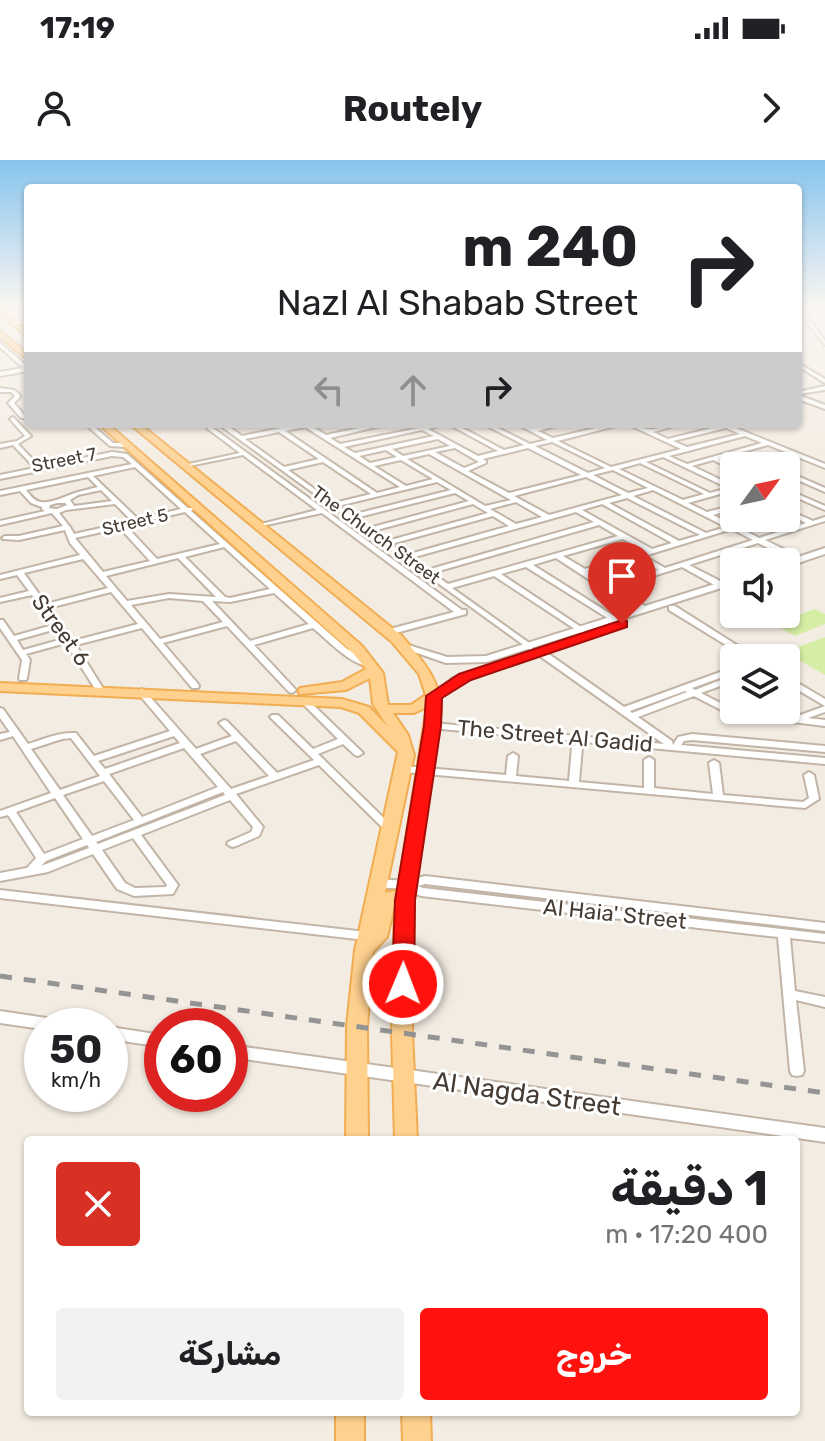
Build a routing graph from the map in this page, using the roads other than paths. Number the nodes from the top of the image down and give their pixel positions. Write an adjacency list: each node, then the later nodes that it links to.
1 (802, 367): 4 (street)
2 (24, 370): 3 (street)
3 (0, 374)
4 (825, 381)
5 (825, 388): 7 (street)
6 (0, 390): 10 (street)
7 (802, 393)
8 (802, 395): 9 (street)
9 (825, 405)
10 (24, 414)
11 (24, 416): 12 (street)
12 (13, 419): 13 (street); 47 (street)
13 (0, 421)
14 (93, 428): 62 (street)
15 (107, 428): 62 (main road)
16 (139, 428): 40 (main road)
17 (209, 428): 61 (street)
18 (227, 428): 43 (street, The Church Street)
19 (289, 428): 33 (street)
20 (313, 428): 41 (street)
21 (366, 428): 35 (street)
22 (424, 428): 39 (street); 42 (street)
23 (459, 428): 59 (street)
24 (494, 428): 53 (street)
25 (529, 428): 34 (street)
26 (542, 428): 34 (street)
27 (603, 428): 45 (street)
28 (639, 428): 36 (street)
29 (663, 428): 36 (street)
30 (680, 428): 37 (street)
31 (712, 428): 37 (street)
32 (731, 428): 38 (street)
33 (280, 430): 43 (street); 69 (street)
34 (533, 430): 45 (street)
35 (356, 431): 41 (street); 44 (street)
36 (648, 432): 46 (street)
37 (691, 434): 46 (street)
38 (746, 434): 49 (street); 55 (street)
39 (393, 435): 44 (street); 48 (street)
40 (149, 436): 57 (main road); 62 (main road)
41 (325, 437): 51 (street)
42 (439, 437): 48 (street); 52 (street)
43 (241, 438): 56 (street, The Church Street)
44 (371, 440): 51 (street)
45 (553, 440): 53 (street); 77 (street)
46 (667, 441): 55 (street)
47 (14, 443): 50 (street); 72 (street)
48 (408, 443): 54 (street)
49 (768, 443): 60 (street); 76 (street)
50 (0, 446)
51 (340, 446): 63 (street)
52 (456, 446): 58 (street); 67 (street)
53 (529, 446): 59 (street); 85 (street)
54 (386, 448): 63 (street); 66 (street)
55 (686, 449): 64 (street)
56 (258, 450): 61 (street); 78 (street, The Church Street)
57 (167, 451): 62 (main road); 74 (main road)
58 (430, 452): 66 (street); 80 (street)
59 (504, 452): 67 (street)
60 (736, 452)
61 (244, 453): 74 (street); 124 (street)
62 (134, 455): 72 (street, Street 7); 82 (street, Street 7); 83 (street); 121 (main road)
63 (355, 455): 73 (street)
64 (663, 455): 70 (street); 75 (street)
65 (720, 456): 68 (street)
66 (403, 458): 73 (street); 84 (street)
67 (478, 458): 80 (street)
68 (713, 458): 71 (street); 75 (street)
69 (324, 460): 78 (street); 86 (street)
70 (640, 461): 77 (street); 87 (street)
71 (720, 461)
72 (35, 465): 82 (street, Street 7)
73 (370, 465): 79 (street)
74 (186, 466): 139 (main road)
75 (687, 466): 81 (street)
76 (825, 466)
77 (612, 468): 85 (street); 97 (street)
78 (283, 469): 117 (street, The Church Street)
79 (378, 470): 86 (street); 95 (street)
80 (459, 470): 84 (street); 103 (street)
81 (697, 471): 87 (street); 92 (street)
82 (0, 474)
83 (89, 475): 94 (street); 96 (street)
84 (430, 475): 89 (street)
85 (587, 475): 103 (street); 105 (street)
86 (350, 477): 102 (street)
87 (673, 477): 91 (street)
88 (800, 479): 93 (street)
89 (438, 480): 95 (street); 99 (street)
90 (825, 481): 93 (street)
91 (683, 482): 97 (street); 104 (street)
92 (720, 482)
93 (812, 484): 98 (street)
94 (103, 488): 109 (street); 110 (street)
95 (405, 488): 102 (street)
96 (22, 489): 101 (street); 116 (street)
97 (656, 489): 105 (street); 113 (street)
98 (825, 490)
99 (456, 491): 107 (street); 111 (street)
100 (720, 492): 104 (street)
101 (0, 493)
102 (379, 494): 115 (street); 117 (street)
103 (509, 495): 108 (street)
104 (710, 495): 113 (street)
105 (628, 496): 112 (street); 147 (street)
106 (800, 497): 114 (street)
107 (424, 499): 115 (street); 122 (street)
108 (518, 500): 118 (street); 131 (street)
109 (64, 501): 116 (street); 120 (street)
110 (117, 502): 120 (street); 132 (street)
111 (474, 502): 118 (street); 122 (street)
112 (603, 502): 123 (street); 153 (street)
113 (683, 502): 128 (street)
114 (813, 503): 119 (street); 137 (street)
115 (399, 505): 129 (street)
116 (45, 506): 126 (street)
117 (335, 506): 124 (street); 129 (street, The Church Street)
118 (485, 508): 127 (street)
119 (825, 508)
120 (68, 509): 126 (street)
121 (192, 509): 132 (street, Street 5); 155 (street); 187 (main road)
122 (442, 510): 130 (street)
123 (577, 510): 131 (street); 136 (street)
124 (322, 511): 139 (street); 200 (street)
125 (720, 511): 128 (street)
126 (54, 512): 143 (street); 145 (street)
127 (494, 514): 135 (street); 140 (street)
128 (708, 514): 134 (street)
129 (350, 517): 142 (street, The Church Street)
130 (418, 517): 141 (street); 142 (street)
131 (549, 518): 140 (street)
132 (134, 519): 138 (street, Street 5); 145 (street)
133 (825, 519): 137 (street)
134 (720, 520)
135 (462, 523): 141 (street); 148 (street)
136 (600, 523): 149 (street); 150 (street)
137 (812, 523): 152 (street)
138 (121, 525): 145 (street, Street 5); 169 (street)
139 (259, 526): 181 (main road)
140 (515, 527): 148 (street)
141 (437, 529): 154 (street)
142 (368, 530): 154 (street, The Church Street)
143 (2, 531): 145 (street)
144 (720, 531): 147 (street)
145 (69, 532): 164 (street)
146 (742, 532): 152 (street)
147 (706, 535): 153 (street)
148 (483, 536): 151 (street)
149 (624, 536): 157 (street); 158 (street)
150 (548, 538): 157 (street); 160 (street)
151 (468, 540): 160 (street); 166 (street)
152 (759, 540): 156 (street); 163 (street)
153 (682, 542): 158 (street); 163 (street)
154 (386, 543): 166 (street, The Church Street)
155 (225, 545): 165 (street); 187 (street)
156 (775, 548)
157 (571, 551): 161 (street)
158 (650, 551): 162 (street)
159 (825, 551): 168 (street)
160 (490, 554): 176 (street)
161 (557, 555): 171 (street); 177 (street)
162 (638, 555): 174 (street); 177 (street)
163 (711, 555): 172 (street)
164 (85, 556): 175 (street); 179 (street)
165 (180, 556): 169 (street); 194 (street)
166 (406, 557): 176 (street, The Church Street)
167 (825, 559): 173 (street)
168 (800, 560)
169 (155, 562): 179 (street)
170 (0, 564): 180 (street)
171 (527, 564): 178 (street); 201 (street)
172 (683, 564): 174 (street); 182 (street)
173 (800, 567)
174 (664, 570): 185 (street)
175 (19, 572): 180 (street); 188 (street, Street 6)
176 (427, 572): 184 (street, The Church Street)
177 (583, 572): 185 (street)
178 (495, 573): 184 (street); 207 (street)
179 (101, 575): 186 (street)
180 (4, 576)
181 (324, 579): 187 (main road); 189 (main road)
182 (720, 584)
183 (720, 585): 199 (street)
184 (447, 587): 198 (street, The Church Street)
185 (608, 588): 199 (street)
186 (113, 589): 195 (street); 196 (street)
187 (283, 589): 191 (main road); 194 (street); 205 (street)
188 (33, 592): 193 (street); 196 (street, Street 6)
189 (340, 592): 191 (main road); 208 (main road)
190 (720, 593): 197 (street)
191 (312, 596): 217 (main road)
192 (205, 598): 194 (street); 195 (street); 203 (street)
193 (0, 600)
194 (224, 600)
195 (125, 604): 204 (street)
196 (44, 607): 206 (street, Street 6)
197 (672, 608): 213 (street); 215 (street)
198 (477, 609): 200 (street); 215 (street, The Church Street)
199 (645, 610): 201 (street)
200 (461, 613): 208 (street)
201 (614, 620): 207 (street)
202 (0, 622): 209 (street)
203 (228, 623): 211 (street); 212 (street)
204 (143, 625): 210 (street); 211 (street)
205 (315, 625): 212 (street); 217 (street)
206 (58, 626): 209 (street); 210 (street, Street 6)
207 (581, 631): 215 (street)
208 (389, 632): 214 (main road)
209 (12, 639): 216 (street)
210 (70, 642): 216 (street); 222 (street, Street 6)
211 (158, 642): 223 (street)
212 (248, 644): 226 (street)
213 (730, 644)
214 (405, 647): 215 (street); 229 (main road)
215 (535, 649): 229 (street); 235 (street, The Church Street)
216 (21, 653): 220 (street)
217 (372, 668): 226 (main road); 233 (main road)
218 (720, 676): 227 (street)
219 (0, 677): 220 (main road)
220 (23, 678): 222 (main road)
221 (720, 682): 227 (street)
222 (98, 686): 223 (main road); 224 (main road); 228 (main road)
223 (195, 686): 226 (main road)
224 (0, 687)
225 (800, 689): 232 (street)
226 (292, 690)
227 (689, 690): 231 (street); 235 (street)
228 (141, 692): 230 (main road); 243 (street)
229 (434, 696): 233 (main road); 241 (main road)
230 (304, 701): 246 (street); 258 (main road)
231 (720, 706)
232 (825, 706): 237 (street)
233 (383, 709): 258 (main road)
234 (0, 711): 242 (street)
235 (627, 713): 247 (street, The Church Street)
236 (275, 717): 254 (street)
237 (800, 718)
238 (800, 720): 240 (street)
239 (224, 723): 245 (street)
240 (825, 723)
241 (433, 726): 247 (street, The Street Al Gadid); 260 (main road)
242 (8, 728): 244 (street); 249 (street)
243 (176, 732): 250 (street); 255 (street)
244 (0, 737)
245 (238, 737): 250 (street); 263 (street)
246 (345, 740): 252 (street); 254 (street)
247 (674, 745): 251 (street, The Street Al Gadid); 257 (street, The Street Al Gadid)
248 (577, 747): 265 (street)
249 (25, 748): 255 (street); 268 (street)
250 (191, 748): 261 (street); 267 (street)
251 (825, 749)
252 (358, 753)
253 (513, 756): 264 (street)
254 (316, 757): 263 (street); 272 (street)
255 (93, 759): 261 (street)
256 (649, 760): 266 (street)
257 (825, 761)
258 (405, 762): 260 (street); 272 (main road)
259 (714, 763): 269 (street)
260 (424, 771): 264 (street); 281 (main road)
261 (105, 775): 268 (street); 271 (street)
262 (809, 775): 269 (street)
263 (276, 777): 267 (street)
264 (511, 778): 265 (street)
265 (574, 784): 266 (street)
266 (649, 791): 269 (street)
267 (229, 793): 271 (street); 273 (street); 274 (street)
268 (57, 794): 270 (street); 275 (street)
269 (718, 797)
270 (5, 812): 276 (street)
271 (140, 821): 275 (street)
272 (388, 827): 279 (main road)
273 (135, 834): 275 (street); 280 (street)
274 (232, 844)
275 (92, 845): 276 (street); 277 (street); 280 (street)
276 (42, 859): 277 (street)
277 (32, 869): 278 (street)
278 (0, 877)
279 (377, 883): 281 (street, Al Haia' Street); 286 (main road)
280 (134, 892): 283 (street)
281 (406, 892): 284 (street, Al Haia' Street); 285 (street, Al Haia' Street); 286 (main road); 294 (main road)
282 (0, 894): 283 (street)
283 (126, 908): 286 (street)
284 (824, 933): 285 (street, Al Haia' Street)
285 (784, 934): 287 (street)
286 (365, 943): 292 (main road)
287 (790, 994): 288 (street); 293 (street)
288 (825, 1002)
289 (0, 1017): 290 (street)
290 (24, 1021)
291 (248, 1054): 292 (street, Al Nagda Street)
292 (358, 1069): 294 (street, Al Nagda Street); 296 (main road)
293 (797, 1071)
294 (403, 1076): 295 (street, Al Nagda Street); 297 (main road)
295 (825, 1135)
296 (357, 1136)
297 (406, 1136)
298 (350, 1416): 300 (main road)
299 (416, 1416): 301 (main road)
300 (350, 1441)
301 (417, 1441)

